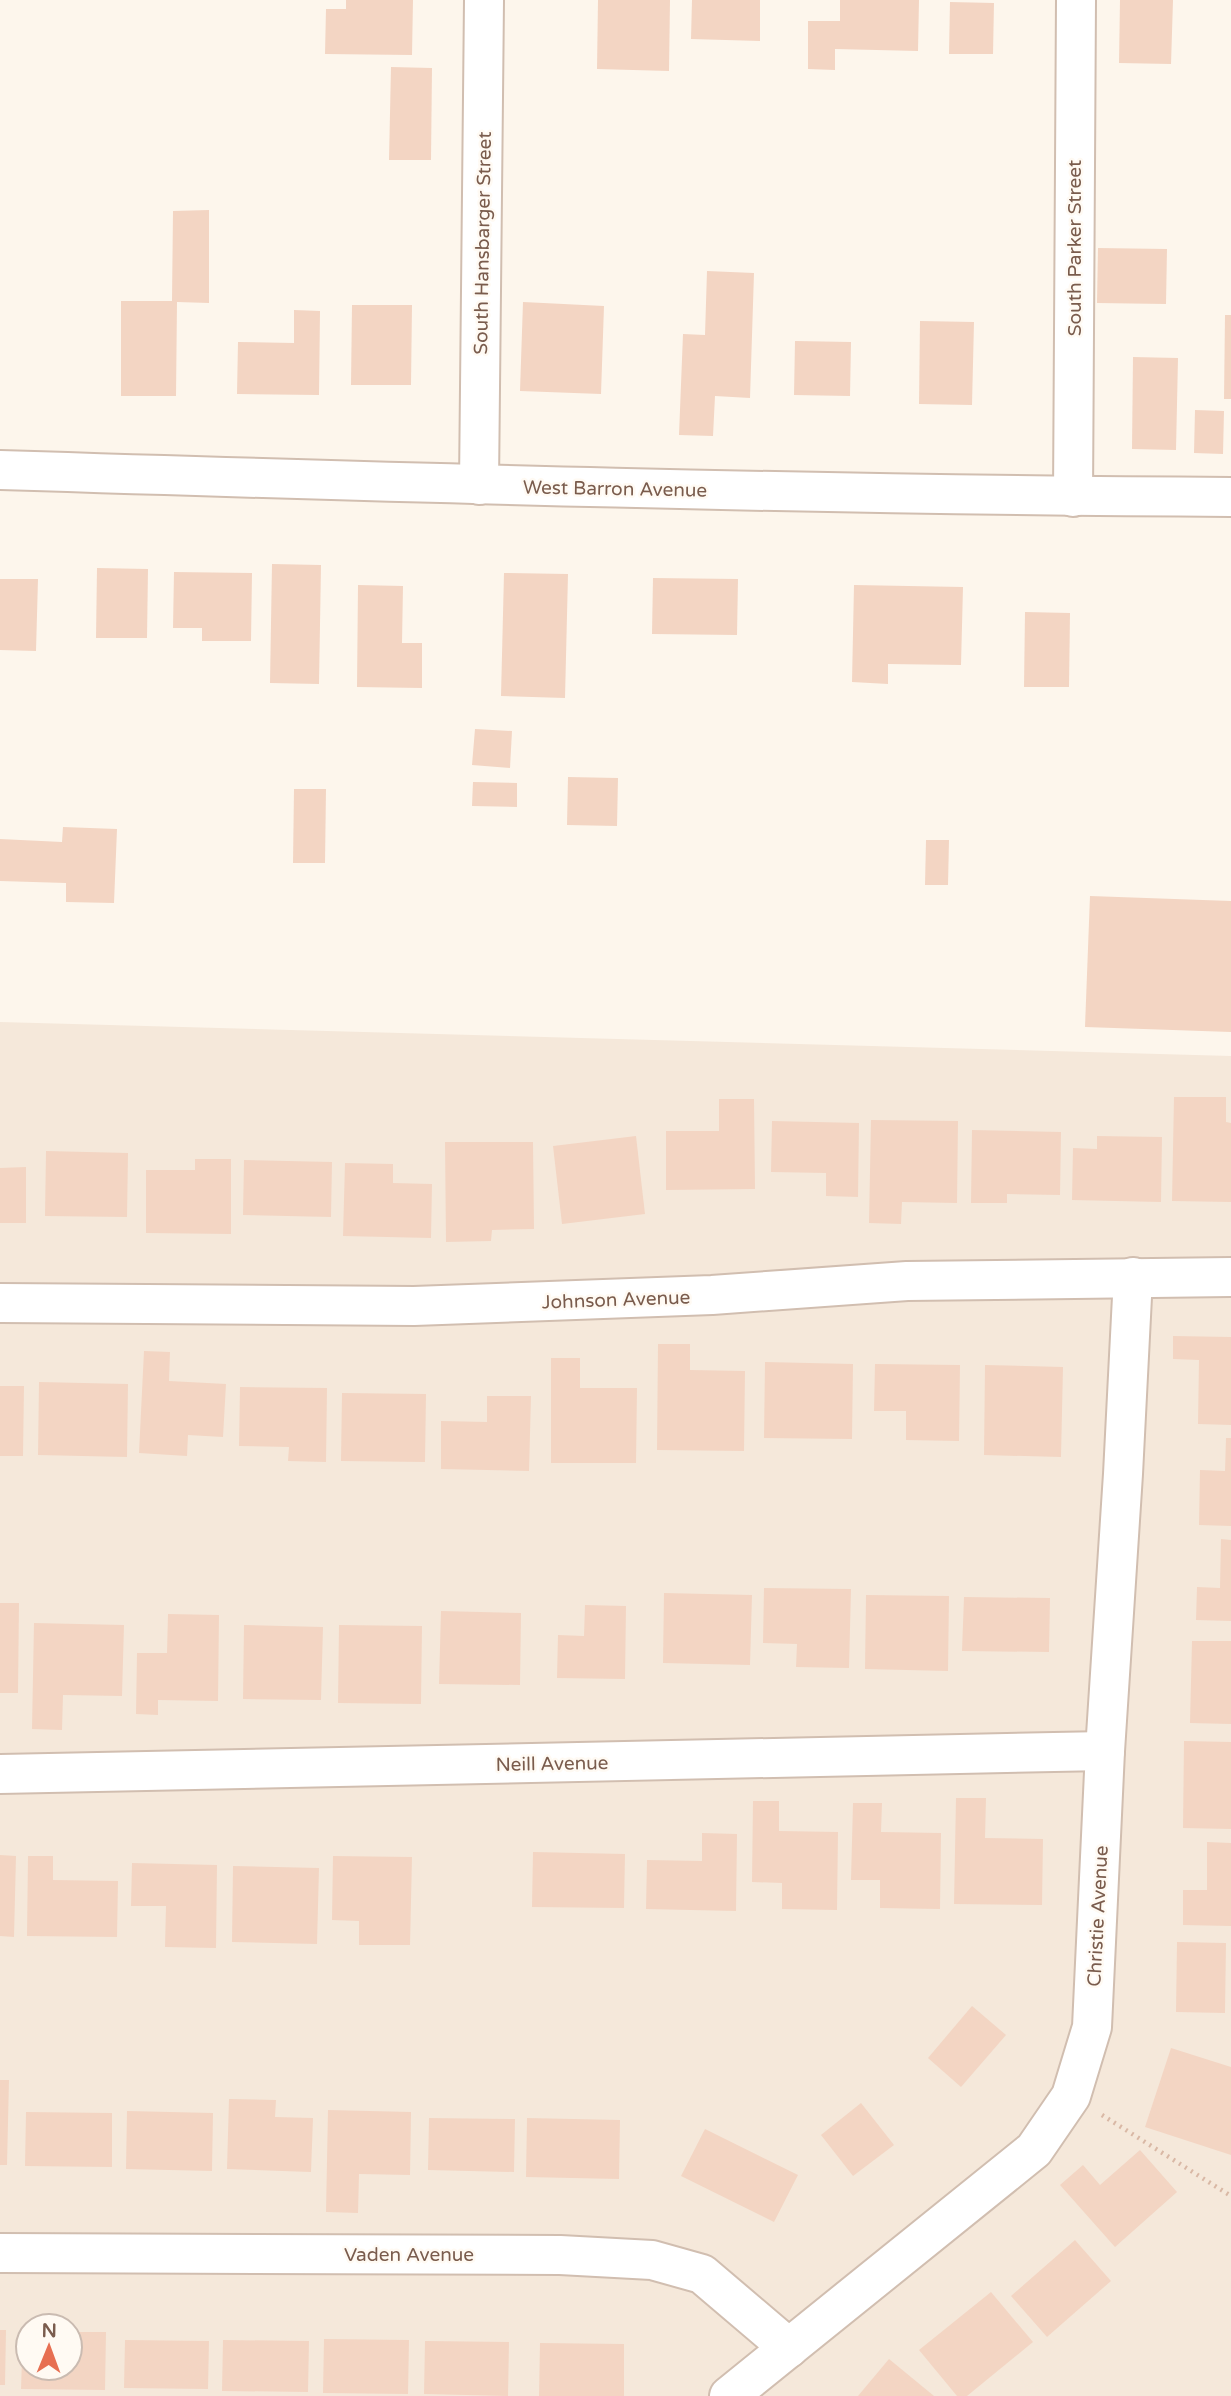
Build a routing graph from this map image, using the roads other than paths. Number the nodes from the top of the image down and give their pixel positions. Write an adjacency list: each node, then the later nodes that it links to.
1 (484, 0): 4 (street, South Hansbarger Street)
2 (1076, 0): 5 (street, South Parker Street)
3 (0, 470): 4 (street, West Barron Avenue)
4 (479, 485): 5 (street, West Barron Avenue)
5 (1073, 497): 6 (street, West Barron Avenue)
6 (1231, 497)
7 (1133, 1277): 8 (street, Johnson Avenue); 9 (street, Johnson Avenue); 10 (street, Christie Avenue)
8 (1231, 1277)
9 (0, 1303)
10 (1105, 1751): 11 (street, Neill Avenue); 13 (street, Christie Avenue)
11 (0, 1774)
12 (0, 2253): 13 (street, Vaden Avenue)
13 (789, 2348): 14 (street, Christie Avenue)
14 (729, 2396)

